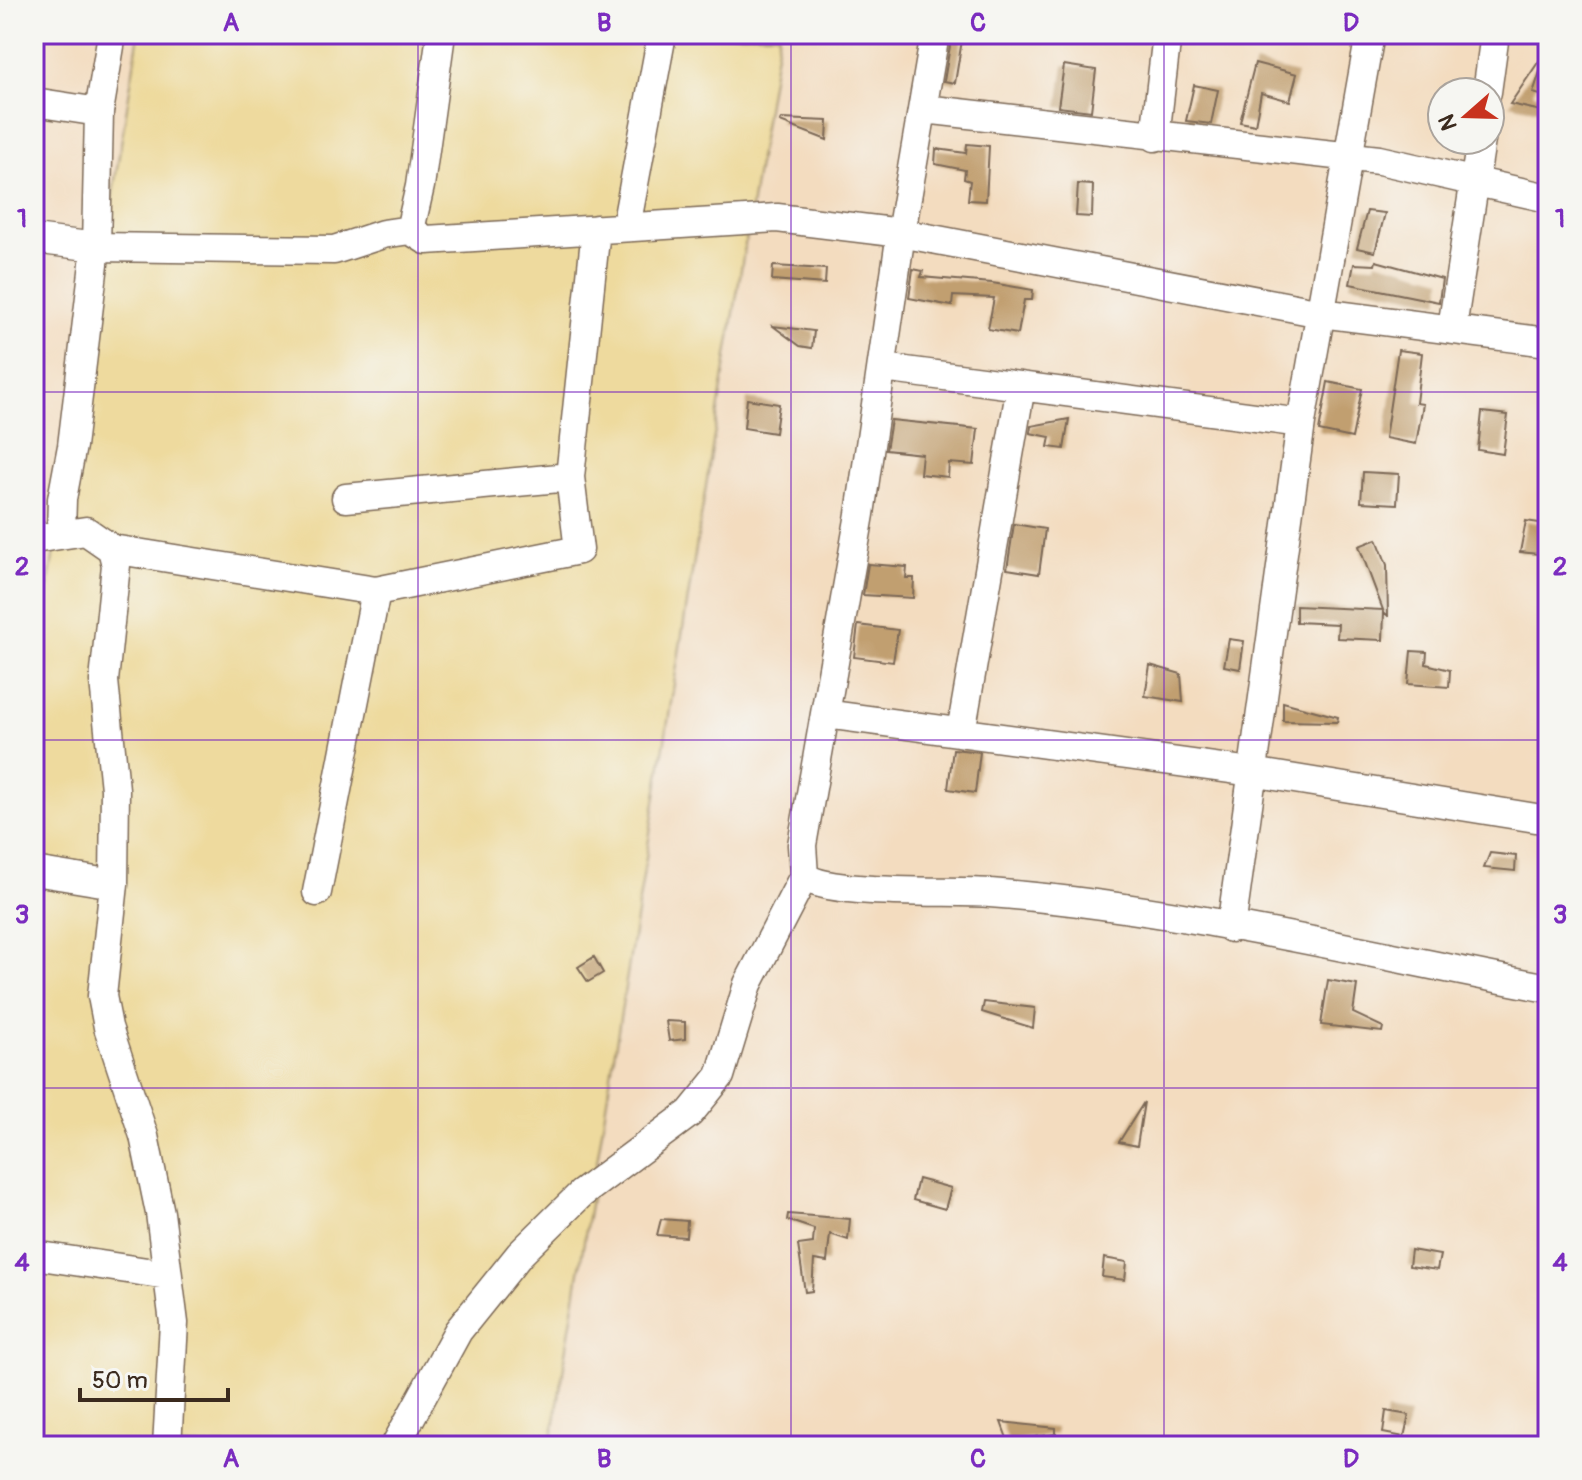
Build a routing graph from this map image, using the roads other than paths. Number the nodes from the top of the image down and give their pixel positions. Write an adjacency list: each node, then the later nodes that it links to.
1 (112, 34): 11 (street)
2 (441, 34): 19 (street)
3 (662, 34): 17 (street)
4 (935, 34): 10 (street)
5 (1167, 34): 12 (street)
6 (1370, 34): 14 (street)
7 (1495, 34): 8 (street)
8 (1489, 76)
9 (34, 102): 11 (street)
10 (924, 109): 12 (street); 20 (street)
11 (99, 112): 22 (street)
12 (1155, 137): 14 (street)
13 (1479, 156): 15 (street)
14 (1350, 157): 15 (street); 23 (street)
15 (1475, 182): 16 (street); 24 (street)
16 (1548, 198)
17 (626, 227): 18 (street); 20 (street)
18 (596, 229): 19 (street); 29 (street)
19 (410, 230): 22 (street)
20 (901, 233): 23 (street); 26 (street)
21 (34, 239): 22 (street)
22 (96, 247): 31 (street)
23 (1321, 313): 24 (street); 28 (street)
24 (1452, 328): 25 (street)
25 (1548, 342)
26 (883, 368): 27 (street); 34 (street)
27 (1021, 386): 28 (street); 35 (street)
28 (1301, 423): 36 (street)
29 (570, 477): 30 (street); 33 (street)
30 (346, 498)
31 (48, 535): 32 (street)
32 (112, 549): 33 (street); 40 (street)
33 (376, 591): 41 (street)
34 (825, 714): 35 (street); 39 (street)
35 (961, 732): 36 (street)
36 (1252, 772): 37 (street); 42 (street)
37 (1548, 820)
38 (34, 871): 40 (street)
39 (804, 876): 42 (street); 47 (street)
40 (114, 884): 45 (street)
41 (317, 892)
42 (1231, 928): 43 (street)
43 (1548, 988)
44 (34, 1255): 45 (street)
45 (167, 1275): 46 (street)
46 (167, 1446)
47 (395, 1446)

